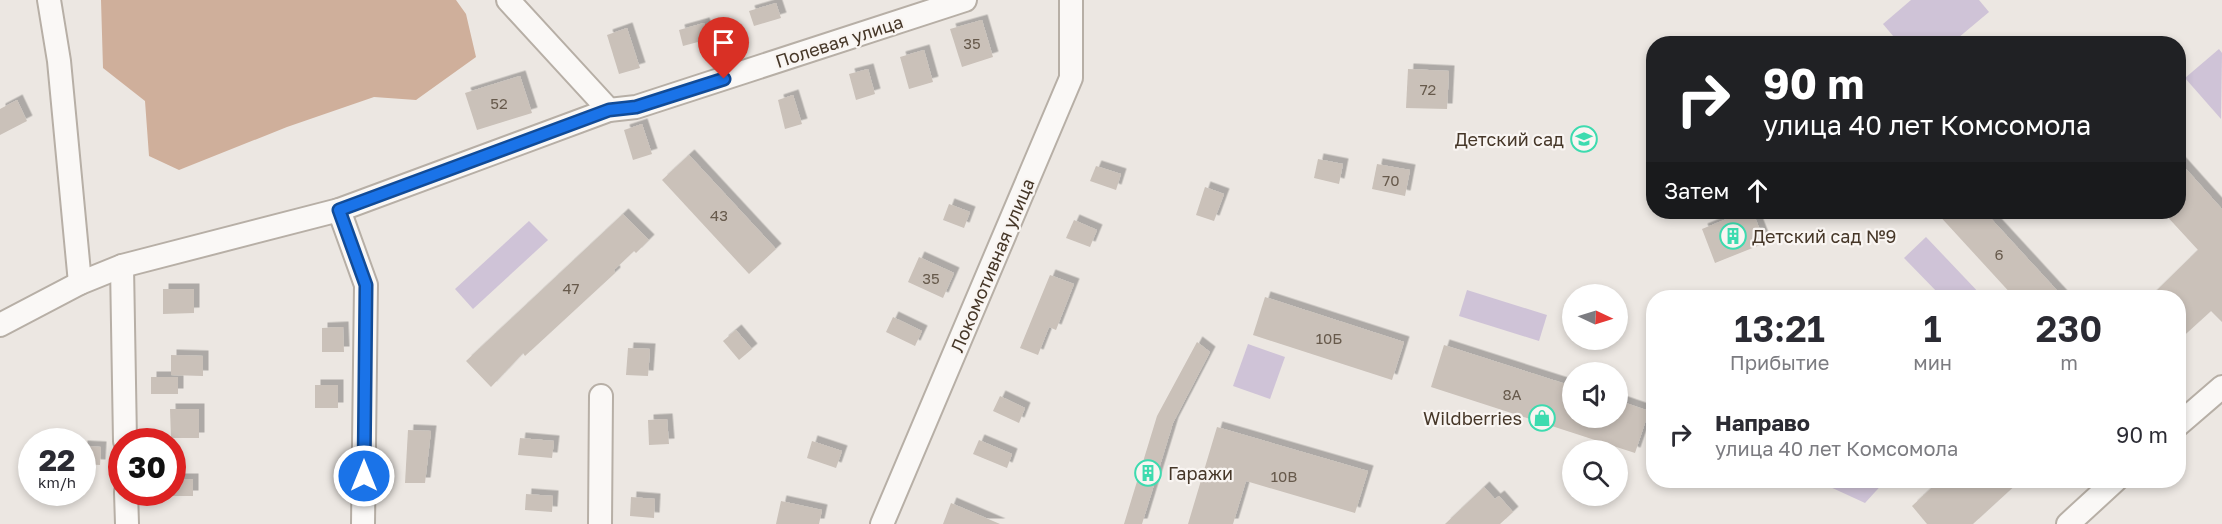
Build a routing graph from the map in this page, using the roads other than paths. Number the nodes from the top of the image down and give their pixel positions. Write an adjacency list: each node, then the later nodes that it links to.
1 (49, 0): 8 (street)
2 (508, 0): 5 (street)
3 (965, 0): 5 (street, Полевая улица)
4 (1071, 0): 19 (street, Локомотивная улица)
5 (609, 110): 6 (street, Полевая улица)
6 (339, 210): 7 (street, Полевая улица); 17 (street)
7 (122, 266): 8 (street, Полевая улица); 13 (street)
8 (80, 284): 9 (street, Полевая улица)
9 (0, 325)
10 (2222, 387): 12 (street)
11 (601, 396): 18 (street)
12 (2186, 418)
13 (125, 428)
14 (2107, 488): 20 (street)
15 (126, 506): 16 (street)
16 (127, 524)
17 (363, 524)
18 (600, 524)
19 (882, 524)
20 (2068, 524)

